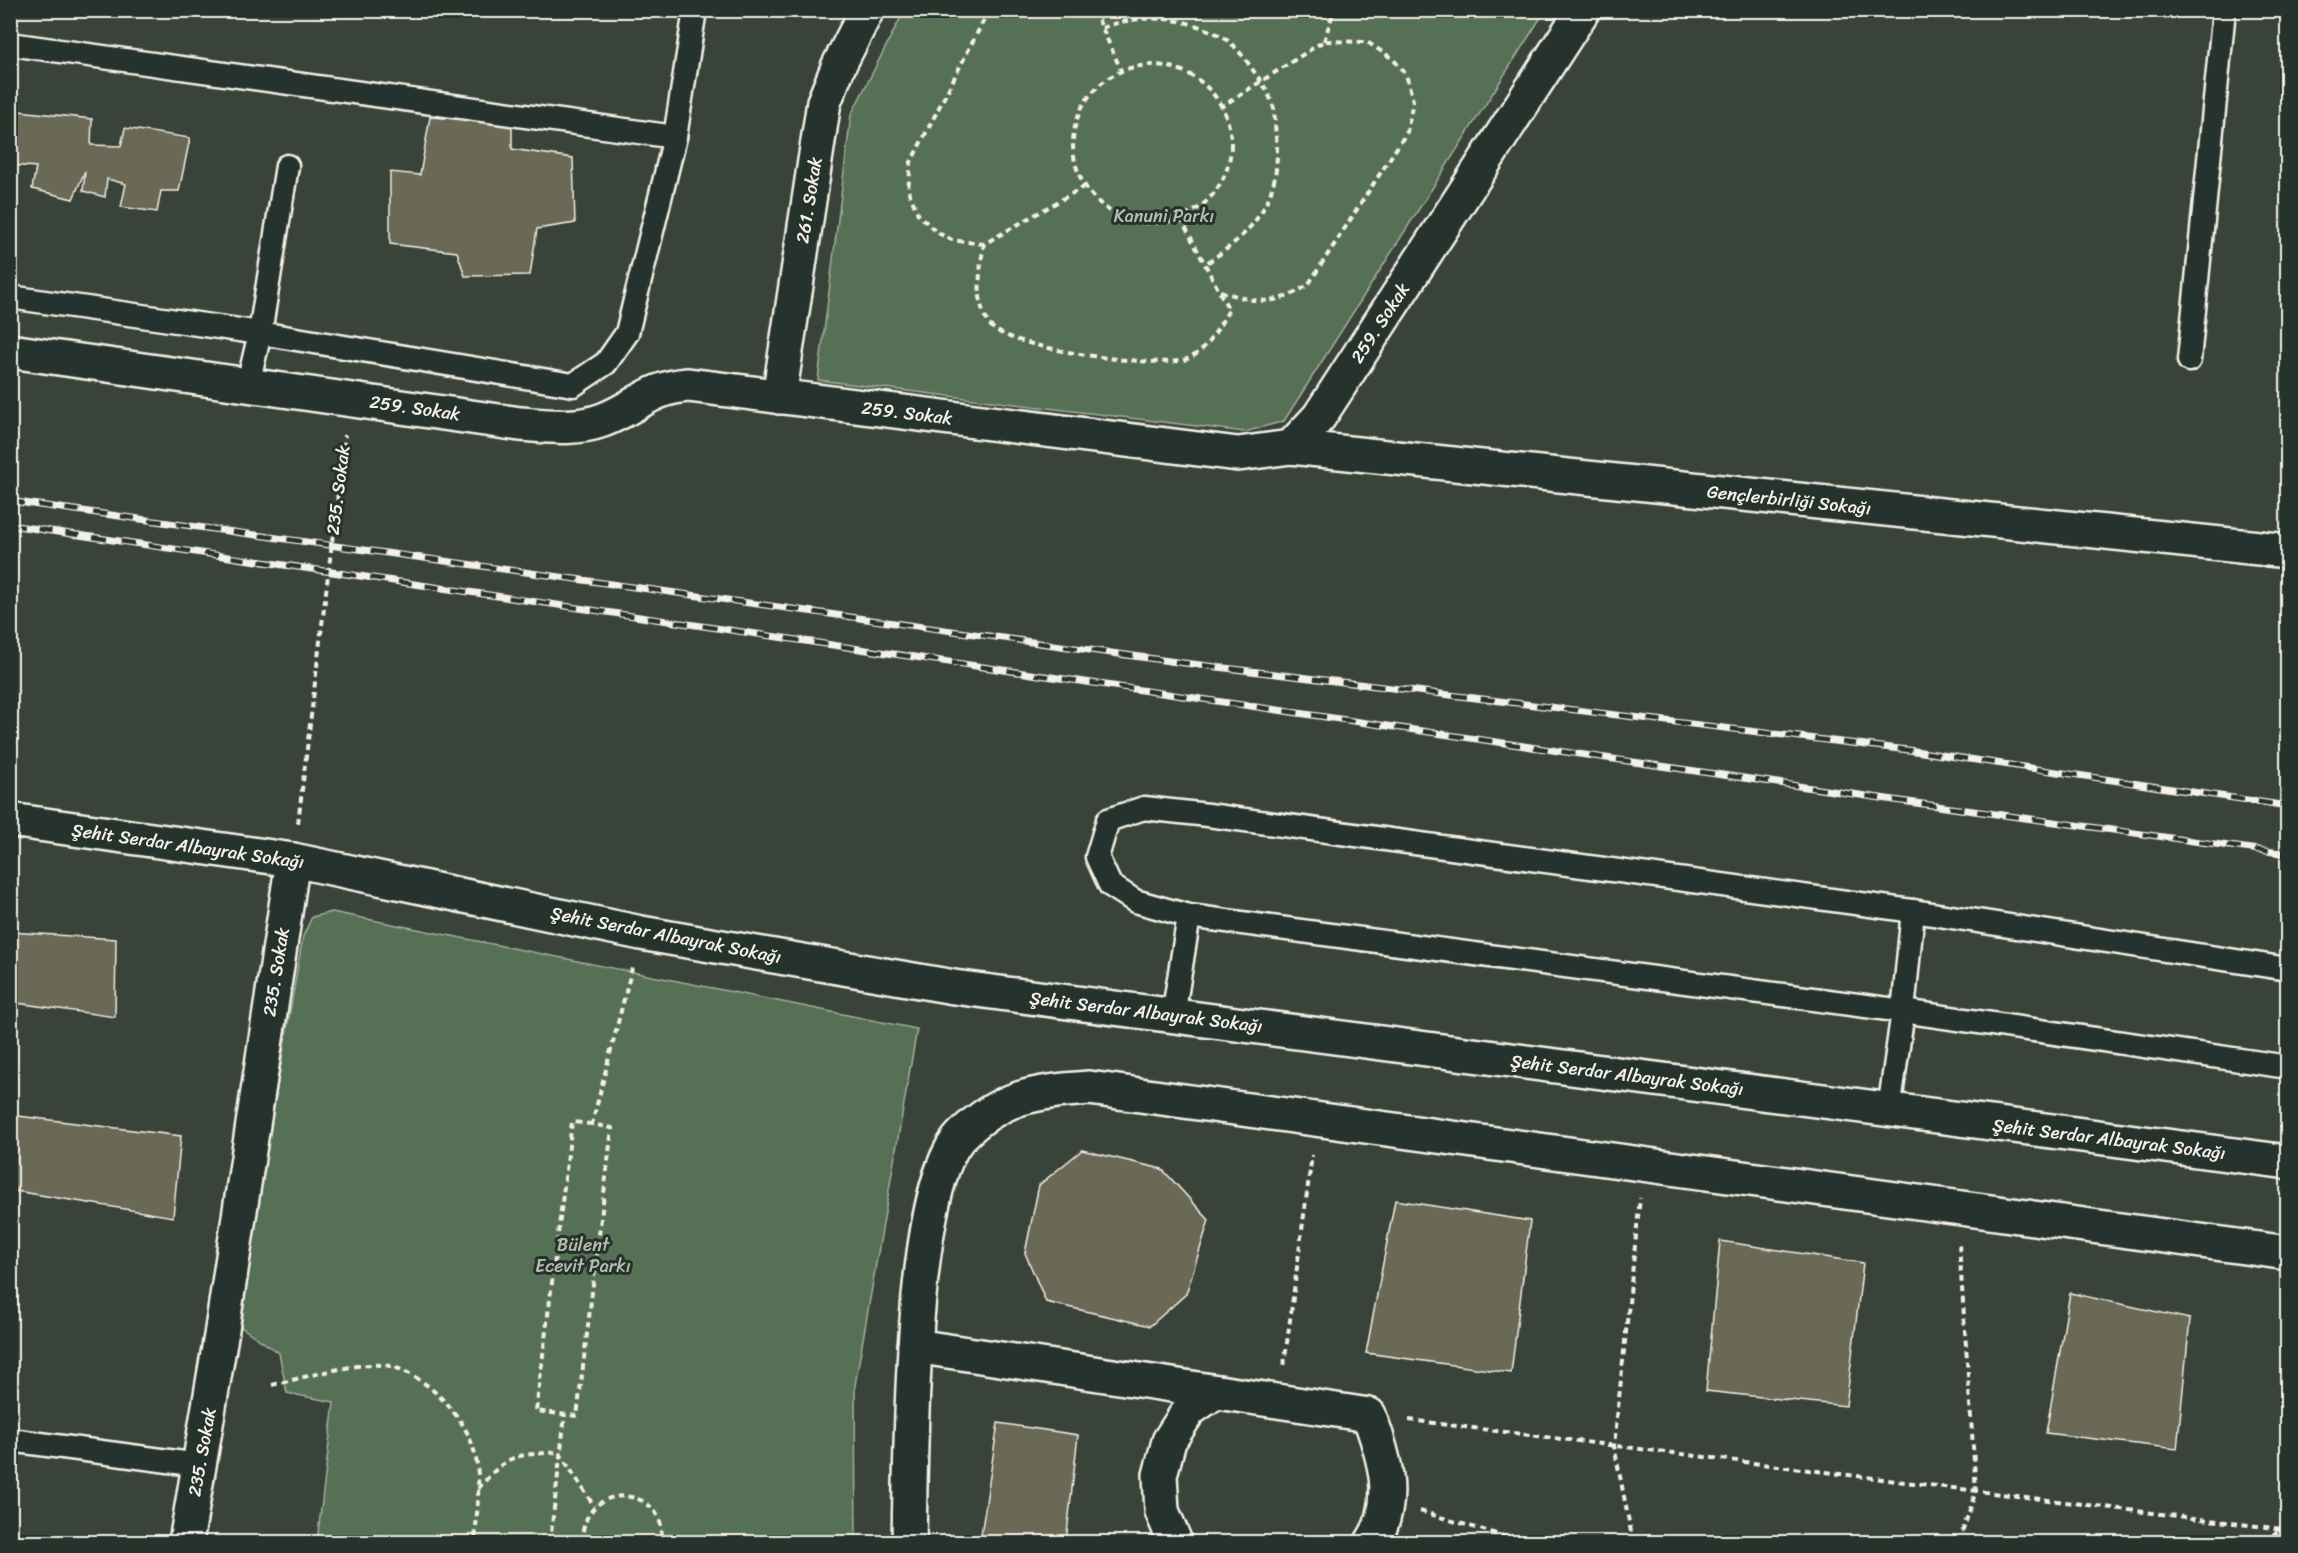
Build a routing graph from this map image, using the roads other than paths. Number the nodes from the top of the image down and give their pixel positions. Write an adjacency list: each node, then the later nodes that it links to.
1 (695, 10): 6 (lane)
2 (867, 10): 13 (street, 261. Sokak)
3 (1583, 10): 14 (street, 259. Sokak)
4 (2224, 10): 11 (lane)
5 (10, 44): 6 (lane)
6 (675, 137): 9 (lane)
7 (287, 166): 9 (lane)
8 (10, 297): 9 (lane)
9 (260, 333): 12 (lane)
10 (10, 351): 12 (street, 259. Sokak)
11 (2189, 360)
12 (248, 384): 13 (street, 259. Sokak)
13 (779, 397): 14 (street, 259. Sokak)
14 (1291, 447): 15 (street, Gençlerbirliği Sokağı)
15 (2288, 551)
16 (10, 820): 17 (street, Şehit Serdar Albayrak Sokağı)
17 (293, 860): 22 (street, Şehit Serdar Albayrak Sokağı); 30 (street, 235. Sokak)
18 (1913, 911): 19 (lane); 20 (lane); 21 (lane)
19 (1189, 915): 21 (lane); 22 (lane)
20 (2288, 969)
21 (1903, 1011): 23 (lane); 24 (lane)
22 (1173, 1016): 24 (street, Şehit Serdar Albayrak Sokağı)
23 (2288, 1067)
24 (1889, 1110): 25 (street, Şehit Serdar Albayrak Sokağı)
25 (2288, 1162)
26 (2288, 1253): 27 (street)
27 (915, 1346): 28 (street); 32 (street)
28 (1215, 1392): 33 (street); 34 (street)
29 (10, 1440): 30 (lane)
30 (199, 1465): 31 (street, 235. Sokak)
31 (186, 1542)
32 (909, 1542)
33 (1175, 1542)
34 (1372, 1542)

